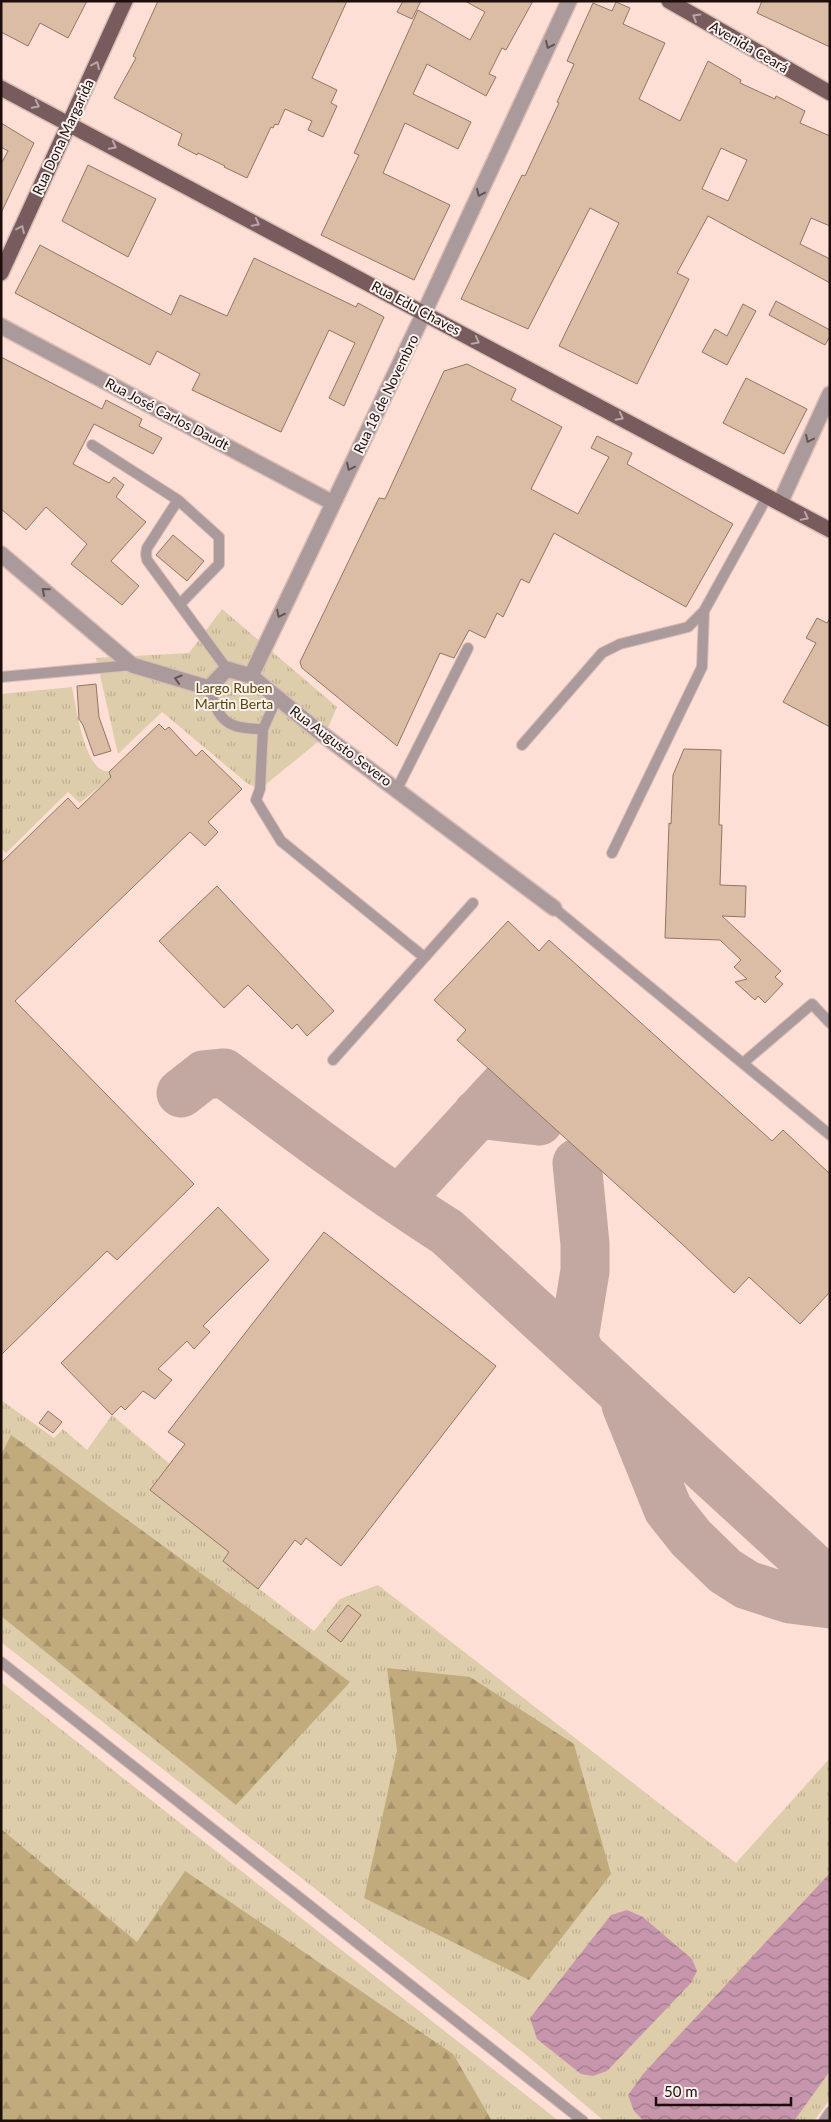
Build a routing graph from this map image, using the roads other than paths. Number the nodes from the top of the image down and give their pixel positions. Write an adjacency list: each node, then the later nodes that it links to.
1 (125, 1): 6 (main road, Rua Dona Margarida, one-way to 1)
2 (569, 1): 8 (street, Rua 18 de Novembro, one-way to 8)
3 (669, 1): 5 (main road, Avenida Ceará, one-way to 3)
4 (1, 88): 6 (main road, Rua Edu Chaves, one-way to 6)
5 (830, 93)
6 (70, 123): 7 (main road, Rua Dona Margarida, one-way to 6); 8 (main road, Rua Edu Chaves, one-way to 8)
7 (1, 273)
8 (424, 313): 13 (main road, Rua Edu Chaves, one-way to 13); 14 (street, Rua 18 de Novembro, one-way to 14)
9 (1, 326): 14 (street, Rua José Carlos Daudt)
10 (830, 394): 13 (street, one-way to 13)
11 (92, 445): 12 (lane)
12 (178, 500): 17 (lane); 17 (lane)
13 (774, 500): 15 (main road, Rua Edu Chaves, one-way to 15); 18 (lane)
14 (334, 503): 22 (street, Rua 18 de Novembro, one-way to 22)
15 (830, 530)
16 (1, 554): 20 (street, one-way to 16)
17 (180, 604): 21 (lane)
18 (704, 611): 27 (lane); 29 (lane)
19 (468, 648): 28 (lane)
20 (132, 665): 23 (lane); 24 (street, one-way to 20)
21 (228, 669): 22 (street, Rua Augusto Severo); 24 (street)
22 (251, 676): 25 (street, Rua Augusto Severo)
23 (1, 678)
24 (209, 688): 26 (lane)
25 (277, 698): 26 (lane); 28 (street, Rua Augusto Severo)
26 (264, 728): 32 (lane)
27 (522, 745)
28 (397, 789): 31 (street, Rua Augusto Severo)
29 (612, 853)
30 (473, 903): 32 (lane)
31 (554, 908): 35 (lane)
32 (424, 957): 34 (lane)
33 (830, 1023): 35 (lane)
34 (333, 1060)
35 (743, 1063): 36 (lane)
36 (830, 1135)
37 (1, 1662): 39 (lane)
38 (830, 2112): 40 (lane)
39 (583, 2121)
40 (824, 2121)

